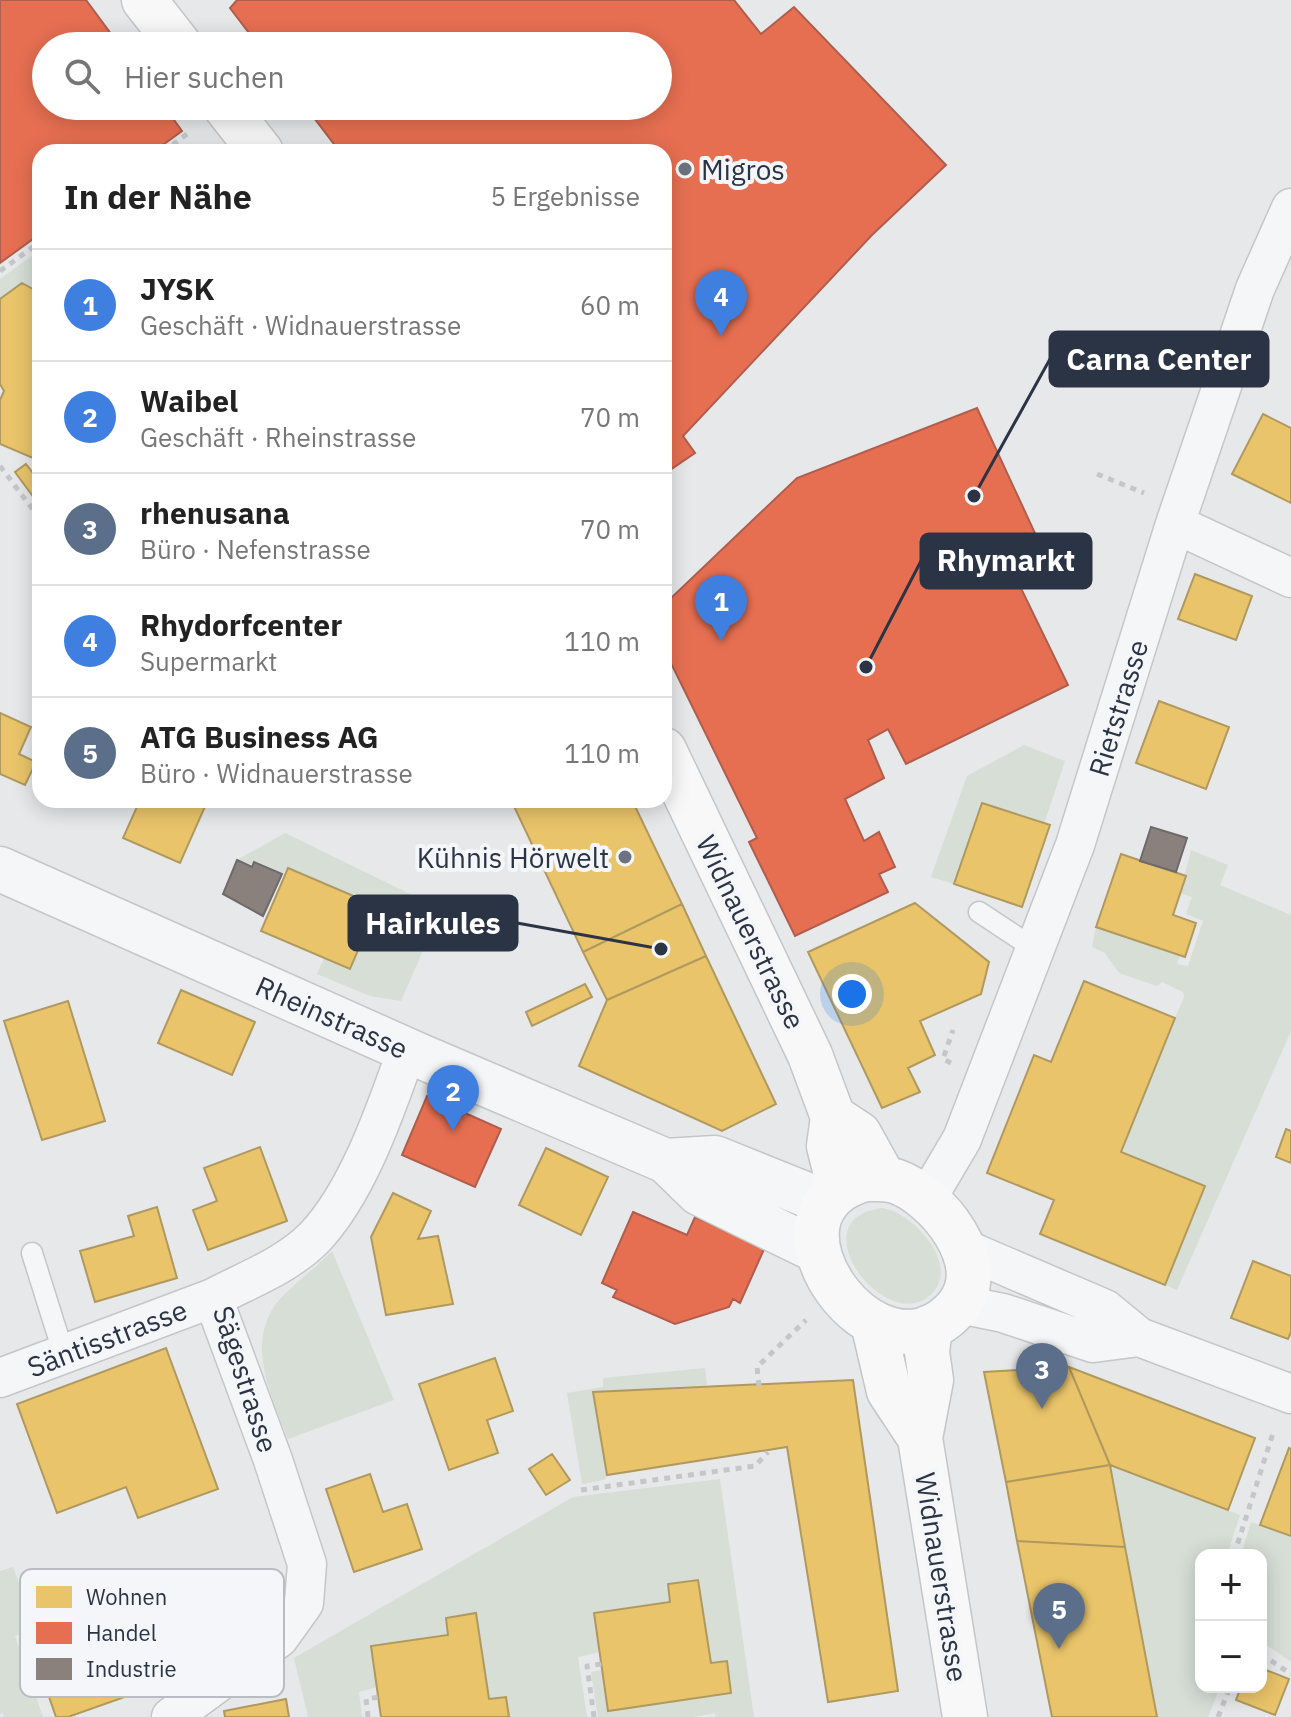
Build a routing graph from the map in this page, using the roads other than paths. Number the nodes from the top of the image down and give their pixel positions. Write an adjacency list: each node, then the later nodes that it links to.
1 (144, 0): 2 (main road)
2 (169, 32)
3 (213, 120): 4 (main road)
4 (249, 144)
5 (1291, 208): 6 (street, Rietstrasse)
6 (1175, 524): 7 (street); 11 (street, Rietstrasse)
7 (1291, 578)
8 (672, 767): 13 (main road, Widnauerstrasse)
9 (0, 869): 12 (street, Rheinstrasse)
10 (979, 912): 11 (lane)
11 (1035, 949): 17 (street, Rietstrasse)
12 (407, 1050): 14 (street, Rheinstrasse); 21 (street, Sägestrasse)
13 (833, 1117): 15 (main road); 16 (main road, Widnauerstrasse)
14 (666, 1161): 16 (street, Rheinstrasse); 19 (street, Rheinstrasse)
15 (884, 1179): 16 (main road); 17 (main road)
16 (834, 1196): 19 (main road)
17 (926, 1200): 18 (main road)
18 (965, 1249): 22 (main road); 24 (street)
19 (818, 1251): 23 (main road)
20 (32, 1253): 25 (lane)
21 (213, 1298): 25 (street, Säntisstrasse); 29 (street, Sägestrasse)
22 (945, 1316): 23 (main road); 24 (street); 28 (main road, Widnauerstrasse)
23 (873, 1323): 28 (main road, Widnauerstrasse)
24 (1139, 1337): 27 (street)
25 (64, 1355): 26 (street, Säntisstrasse)
26 (0, 1378)
27 (1283, 1410)
28 (920, 1438): 32 (main road, Widnauerstrasse)
29 (284, 1631)
30 (198, 1697): 31 (street, Sägestrasse)
31 (171, 1717)
32 (965, 1717)

